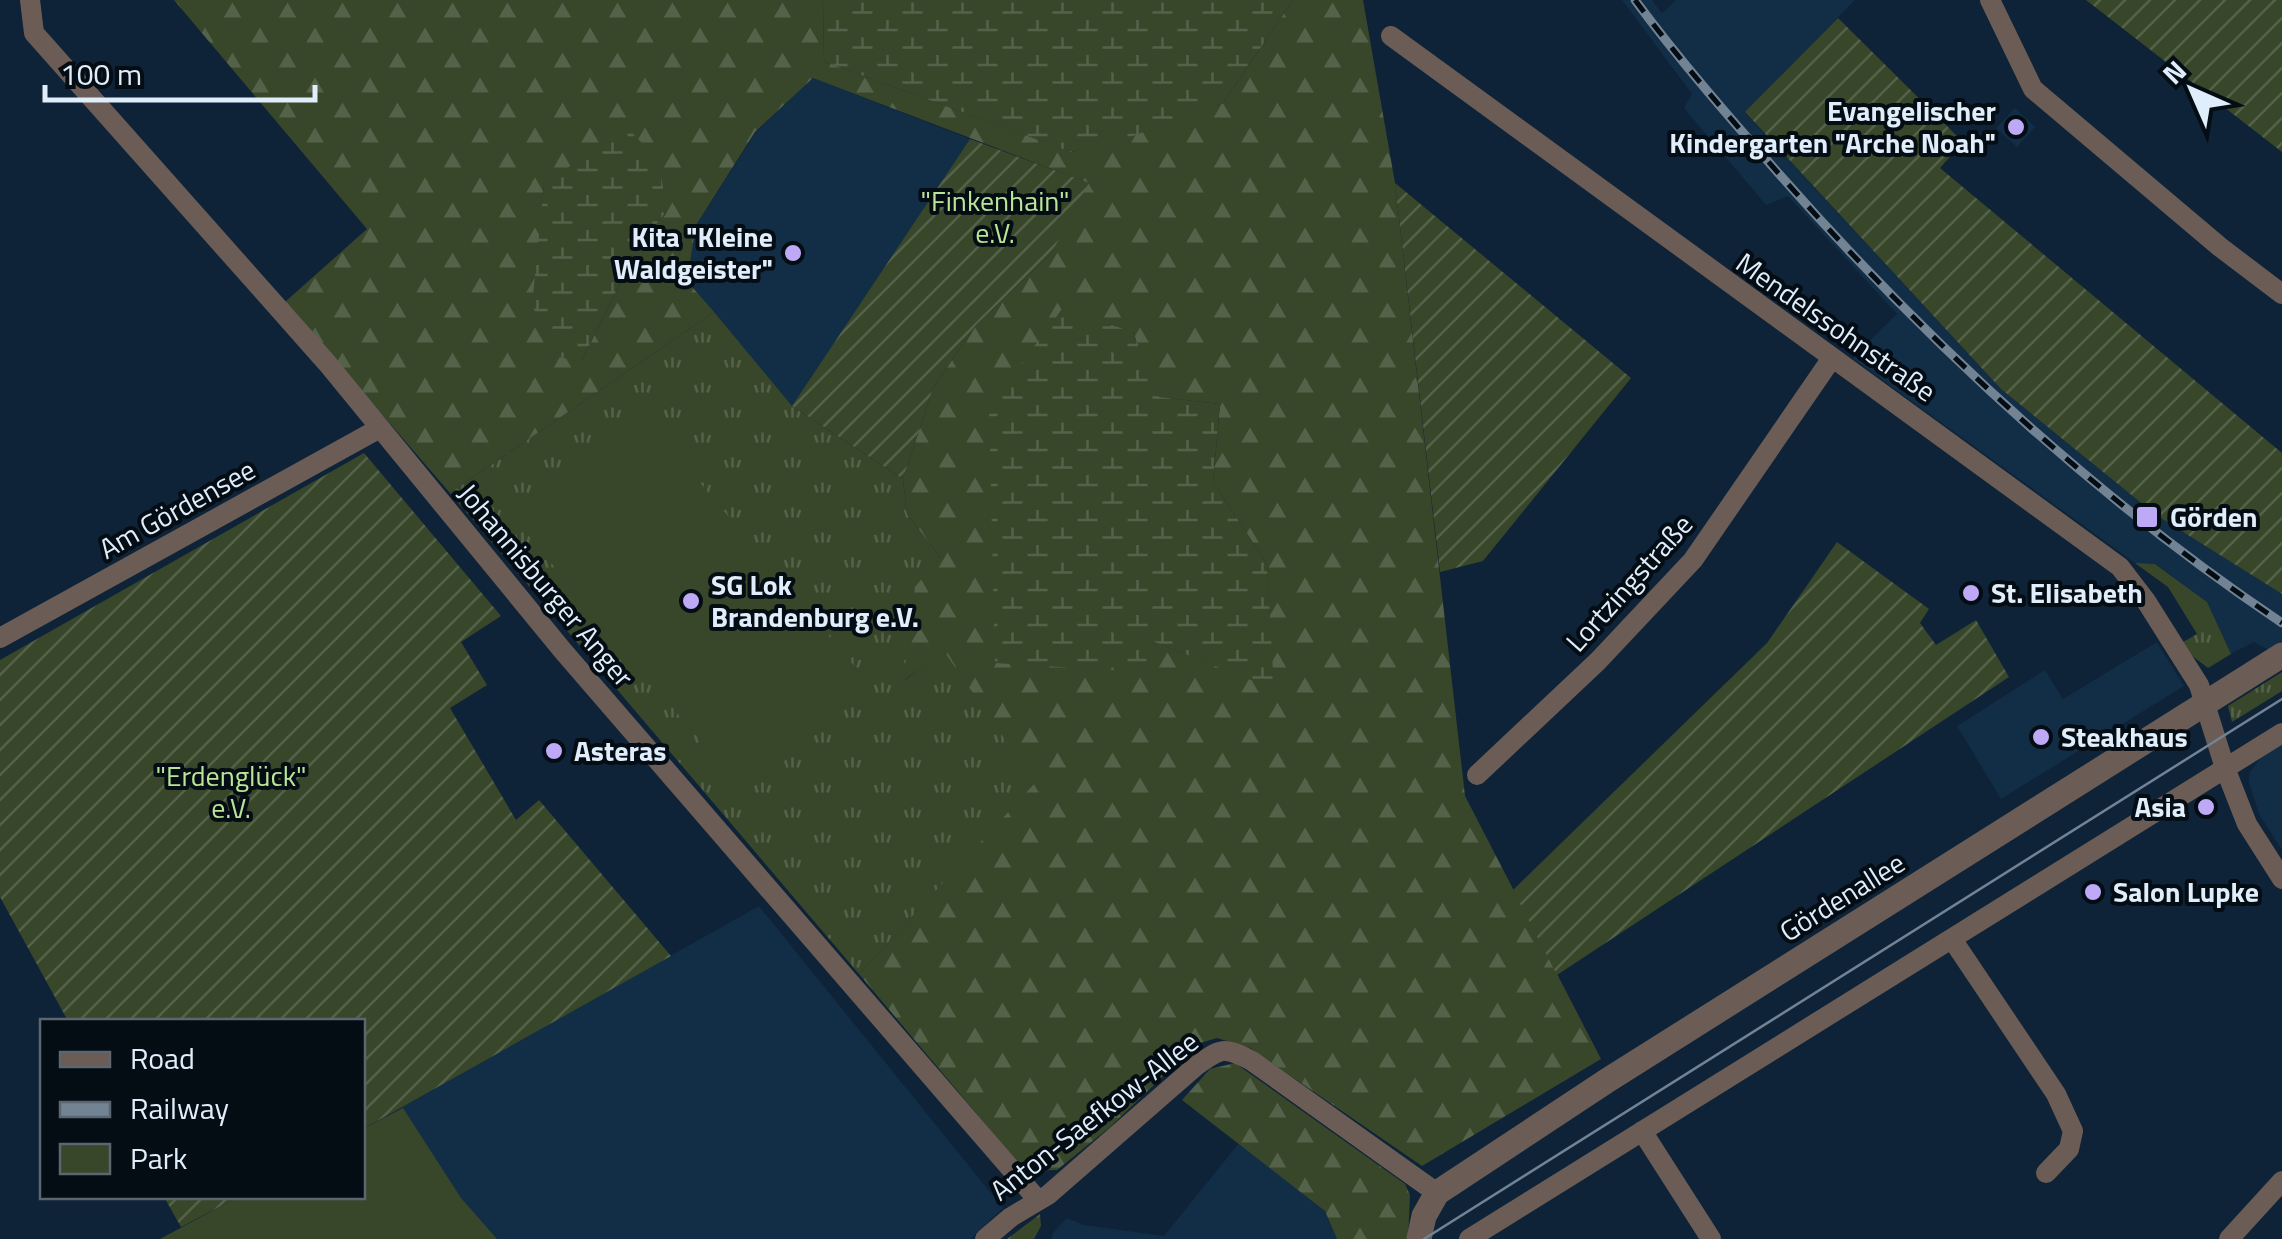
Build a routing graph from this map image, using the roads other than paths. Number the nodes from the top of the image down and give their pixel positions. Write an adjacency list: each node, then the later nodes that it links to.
1 (30, 0): 6 (street, Johannisburger Anger)
2 (1990, 0): 4 (street)
3 (1391, 36): 5 (street, Mendelssohnstraße)
4 (2282, 294)
5 (1832, 358): 9 (street, Mendelssohnstraße); 12 (street, Lortzingstraße)
6 (380, 428): 7 (street, Am Gördensee); 19 (street, Johannisburger Anger)
7 (0, 638)
8 (2282, 656): 9 (street, Gördenallee)
9 (2205, 703): 11 (street, Mendelssohnstraße); 18 (street, Gördenallee)
10 (2282, 733): 11 (street)
11 (2224, 768): 13 (street, Mendelssohnstraße); 14 (street)
12 (1477, 775)
13 (2282, 879)
14 (1952, 938): 15 (street); 16 (street)
15 (1642, 1131): 22 (street); 23 (street)
16 (2046, 1173)
17 (2282, 1181): 24 (street)
18 (1436, 1193): 19 (street, Anton-Saefkow-Allee); 21 (street)
19 (1036, 1199): 20 (street, Anton-Saefkow-Allee)
20 (985, 1239)
21 (1419, 1239)
22 (1469, 1239)
23 (1711, 1239)
24 (2230, 1239)

